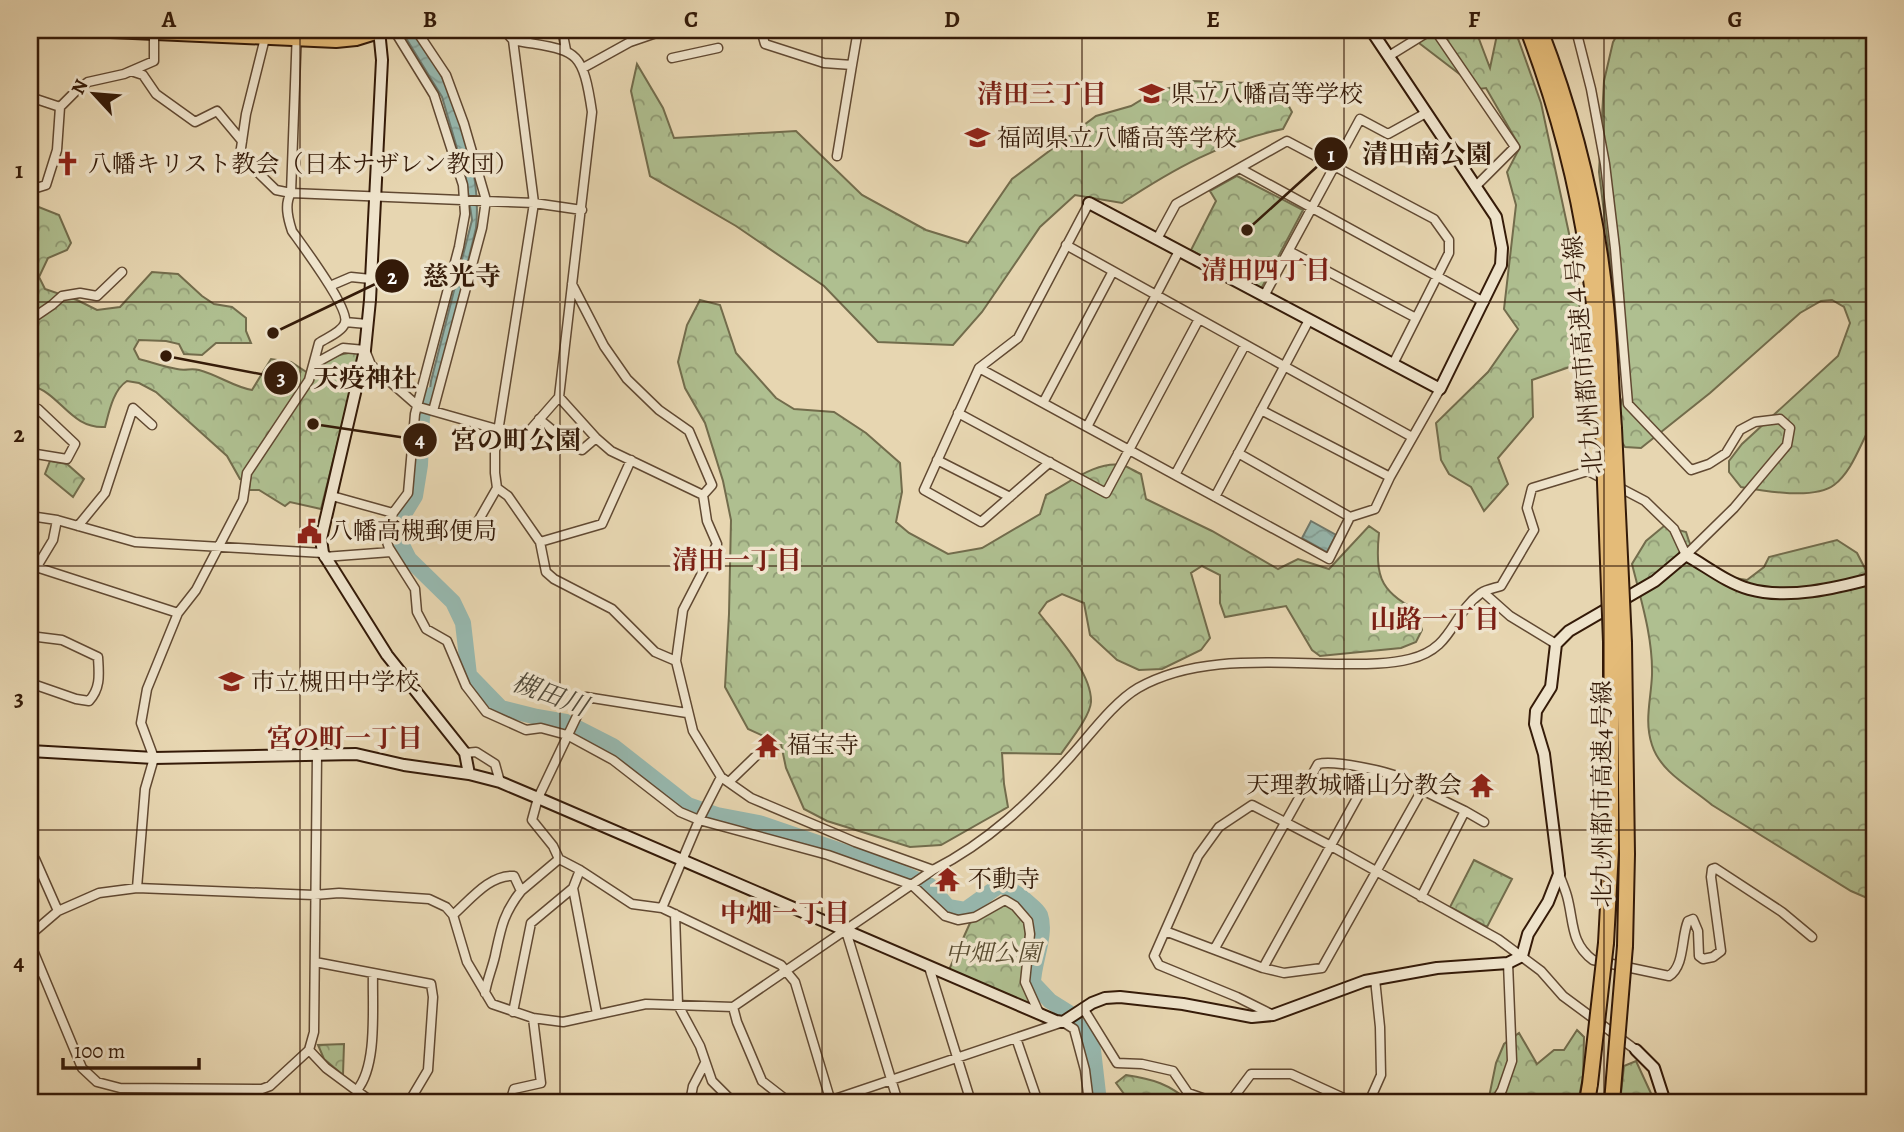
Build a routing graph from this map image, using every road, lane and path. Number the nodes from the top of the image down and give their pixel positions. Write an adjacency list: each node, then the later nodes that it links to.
1 (88, 30): 15 (main road)
2 (394, 30): 37 (street)
3 (416, 30): 38 (street)
4 (504, 30): 18 (street)
5 (562, 30): 20 (street)
6 (665, 30): 24 (street)
7 (761, 30): 23 (street)
8 (858, 30): 23 (street)
9 (1371, 30): 21 (street)
10 (1433, 30): 21 (street); 33 (street)
11 (1528, 30): 79 (highway, 北九州都市高速４号線)
12 (1540, 30): 79 (highway, 北九州都市高速４号線)
13 (1576, 30): 106 (street)
14 (381, 31): 16 (main road); 36 (street)
15 (154, 32): 17 (main road); 25 (street)
16 (297, 34): 17 (main road); 35 (street)
17 (265, 38): 29 (street)
18 (513, 40): 20 (street); 39 (street)
19 (718, 48): 22 (street)
20 (566, 50): 24 (street)
21 (1389, 56): 28 (street)
22 (673, 58)
23 (852, 65): 30 (street)
24 (583, 68): 42 (street)
25 (131, 71): 27 (street); 29 (street)
26 (30, 97): 27 (street)
27 (60, 107): 34 (street)
28 (1426, 113): 31 (street); 33 (street)
29 (242, 141): 35 (street)
30 (837, 156)
31 (1335, 166): 32 (street); 41 (street); 49 (street)
32 (1241, 169): 41 (street); 43 (street)
33 (1475, 187): 55 (street)
34 (30, 190)
35 (291, 193): 36 (street); 52 (street)
36 (376, 197): 37 (street); 50 (street)
37 (466, 201): 38 (street); 72 (street)
38 (483, 201): 39 (street); 74 (street)
39 (534, 203): 42 (street); 80 (street)
40 (1089, 203): 43 (street); 44 (street)
41 (1312, 208): 46 (street); 49 (street)
42 (582, 210): 51 (street)
43 (1157, 239): 45 (street)
44 (1066, 245): 47 (street); 67 (street)
45 (1179, 251): 53 (street); 54 (street)
46 (1289, 251): 54 (street); 56 (street)
47 (1113, 271): 53 (street); 70 (street)
48 (122, 272): 58 (street)
49 (1438, 276): 55 (street); 56 (street)
50 (371, 279): 52 (street); 61 (street)
51 (572, 284): 69 (street); 92 (street)
52 (330, 286): 60 (street)
53 (1156, 295): 57 (street); 78 (street)
54 (1264, 296): 59 (street)
55 (1483, 302): 68 (street)
56 (1416, 318): 65 (street)
57 (1199, 319): 62 (street); 83 (street)
58 (30, 320)
59 (1309, 320): 65 (street); 66 (street)
60 (345, 322): 61 (street); 64 (street)
61 (367, 324): 63 (street)
62 (1245, 345): 66 (street); 89 (street)
63 (365, 350): 64 (street); 72 (street); 93 (street)
64 (314, 364): 103 (street)
65 (1393, 364): 68 (street)
66 (1284, 366): 73 (street); 81 (street)
67 (979, 368): 70 (street); 75 (street)
68 (1440, 389): 81 (street)
69 (559, 397): 76 (street); 82 (street)
70 (1043, 403): 78 (street)
71 (30, 407): 84 (street)
72 (419, 407): 74 (street); 96 (street)
73 (1261, 410): 85 (street); 90 (street)
74 (432, 411): 80 (street)
75 (958, 413): 87 (street); 88 (street)
76 (539, 419): 80 (street); 82 (street)
77 (152, 425): 100 (street)
78 (1087, 427): 83 (street)
79 (1608, 429): 113 (highway, 北九州都市高速４号線, bridge)
80 (499, 430): 91 (street)
81 (1412, 437): 90 (street)
82 (596, 438): 86 (street)
83 (1129, 450): 88 (street); 89 (street)
84 (30, 453)
85 (1238, 453): 95 (street); 98 (street)
86 (631, 460): 92 (street); 102 (street)
87 (937, 460): 94 (street); 94 (street)
88 (1050, 462): 94 (street)
89 (1175, 475): 95 (street)
90 (1390, 477): 98 (street)
91 (497, 488): 101 (street); 102 (street)
92 (703, 495): 115 (street)
93 (332, 496): 96 (street); 105 (street)
94 (1010, 497)
95 (1215, 497): 98 (street)
96 (393, 513): 104 (street)
97 (30, 516): 99 (street)
98 (1350, 517)
99 (57, 520): 100 (street); 107 (street)
100 (78, 526): 103 (street)
101 (470, 537)
102 (540, 542): 115 (street)
103 (219, 547): 105 (street); 111 (street)
104 (391, 552): 105 (street); 118 (street)
105 (324, 555): 121 (street)
106 (1686, 555): 109 (street); 110 (street); 114 (street)
107 (36, 567): 108 (street); 111 (street)
108 (30, 578)
109 (1874, 578)
110 (1483, 592): 114 (street); 140 (street)
111 (178, 613): 123 (street)
112 (30, 635): 116 (street)
113 (1618, 643): 205 (highway, 北九州都市高速4号線, bridge); 206 (highway, 北九州都市高速4号線, bridge)
114 (1556, 644): 141 (street)
115 (676, 661): 117 (street)
116 (30, 683)
117 (687, 713): 118 (street); 126 (street)
118 (570, 728): 129 (street); 131 (street)
119 (30, 751): 123 (street)
120 (760, 752): 126 (street)
121 (465, 753): 125 (street); 127 (street)
122 (317, 755): 123 (street); 125 (street); 146 (street)
123 (154, 758): 143 (street)
124 (1372, 771): 128 (street); 132 (street); 134 (street)
125 (469, 774): 127 (street)
126 (725, 780): 131 (street); 140 (street)
127 (500, 782): 129 (street)
128 (1422, 790): 130 (street); 139 (street)
129 (538, 798): 136 (street); 137 (street)
130 (1465, 811): 133 (street); 147 (street)
131 (700, 819): 137 (street); 142 (street)
132 (1284, 822): 134 (street); 153 (street); 157 (street)
133 (1484, 822)
134 (1331, 846): 139 (street); 162 (street)
135 (35, 859): 149 (street)
136 (559, 859): 138 (street); 145 (street)
137 (682, 860): 148 (street); 152 (street)
138 (580, 870): 144 (street); 148 (street)
139 (1376, 872): 147 (street); 162 (street)
140 (930, 873): 142 (street)
141 (1559, 874): 155 (street); 158 (street)
142 (912, 886): 152 (street); 173 (street)
143 (137, 888): 146 (street); 149 (street)
144 (573, 888): 172 (street); 174 (street)
145 (521, 891): 151 (street); 168 (street)
146 (314, 895): 151 (street); 159 (street)
147 (1421, 897): 158 (street)
148 (662, 908): 150 (street)
149 (58, 911): 154 (street)
150 (675, 914): 164 (street); 169 (street)
151 (453, 915): 168 (street)
152 (846, 931): 161 (street); 164 (street); 185 (street)
153 (1165, 931): 157 (street); 175 (street)
154 (30, 935)
155 (1812, 937)
156 (30, 943): 163 (street)
157 (1215, 948): 162 (street)
158 (1522, 956): 160 (street); 181 (street)
159 (315, 961): 165 (street); 182 (street)
160 (1508, 963): 167 (street); 204 (street)
161 (929, 967): 173 (street); 183 (street)
162 (1263, 968)
163 (41, 970): 166 (street); 186 (street)
164 (787, 971): 170 (street); 195 (street)
165 (373, 973): 187 (street); 190 (street)
166 (30, 978)
167 (1375, 979): 175 (street); 203 (street)
168 (485, 993): 172 (street)
169 (678, 1005): 170 (street); 174 (street); 184 (street)
170 (733, 1007): 194 (street)
171 (1081, 1010): 175 (street); 178 (street); 200 (street)
172 (513, 1012): 176 (street)
173 (1039, 1013): 178 (street)
174 (597, 1014): 176 (street)
175 (1273, 1015)
176 (533, 1018): 191 (street)
177 (30, 1020): 180 (street)
178 (1066, 1020): 179 (street); 199 (street)
179 (1016, 1038): 183 (street); 198 (street)
180 (32, 1048)
181 (1636, 1049): 207 (street)
182 (309, 1050): 186 (street); 187 (street)
183 (957, 1058): 185 (street); 197 (street)
184 (705, 1063): 192 (street); 193 (street)
185 (891, 1080): 195 (street); 196 (street)
186 (185, 1090): 188 (street)
187 (357, 1090): 189 (street)
188 (184, 1102)
189 (372, 1102)
190 (408, 1102)
191 (510, 1102)
192 (690, 1102)
193 (733, 1102)
194 (789, 1102)
195 (829, 1102)
196 (898, 1102)
197 (971, 1102)
198 (1038, 1102)
199 (1090, 1102)
200 (1214, 1102)
201 (1230, 1102): 202 (street)
202 (1352, 1102)
203 (1369, 1102)
204 (1495, 1102)
205 (1587, 1102)
206 (1612, 1102)
207 (1665, 1102)

